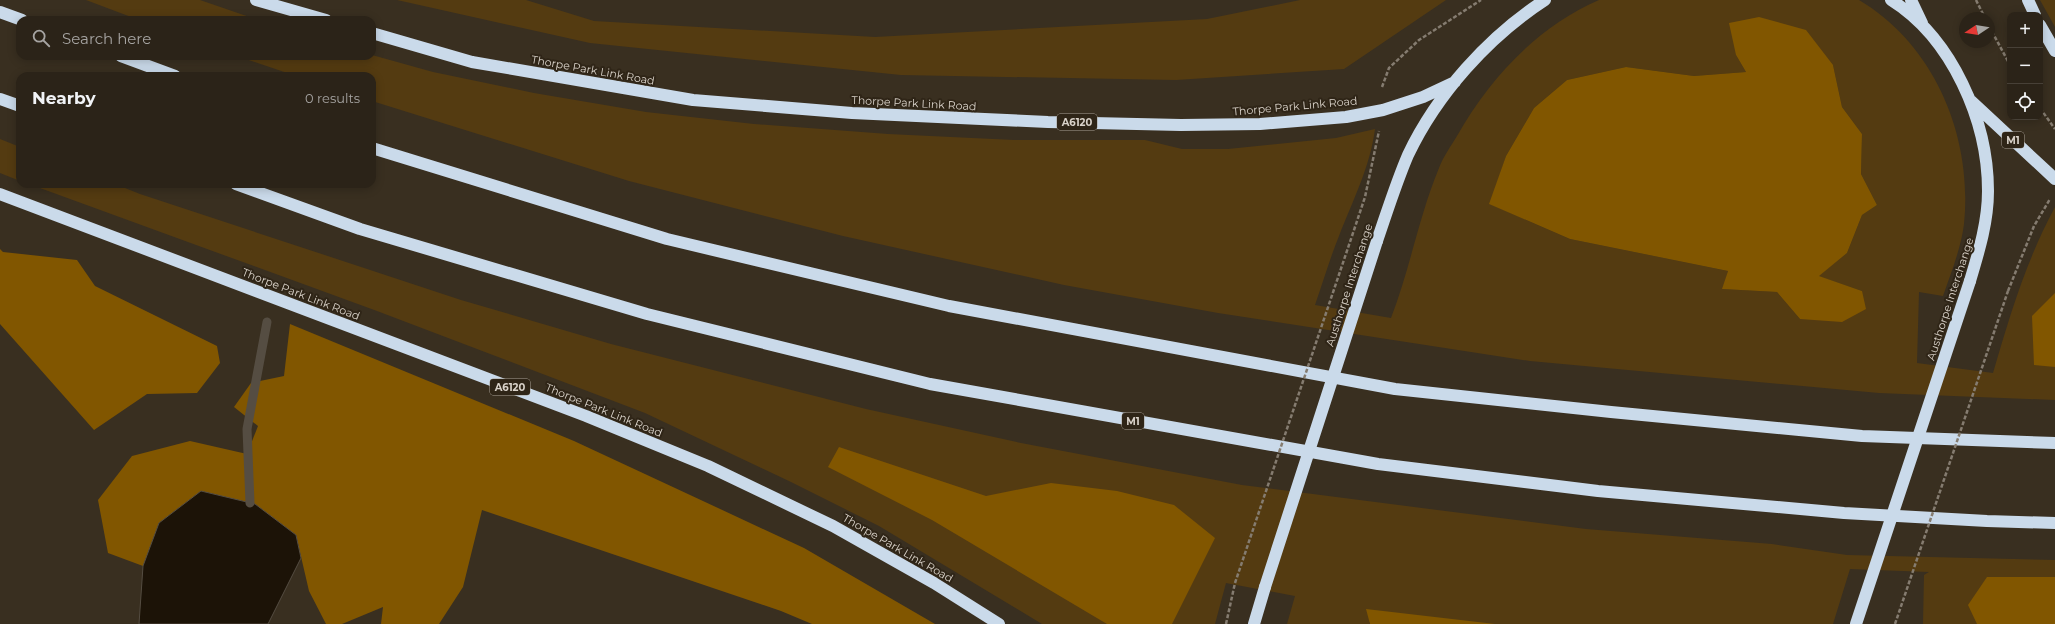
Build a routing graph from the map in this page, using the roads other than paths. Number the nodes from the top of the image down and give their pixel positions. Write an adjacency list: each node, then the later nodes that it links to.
1 (256, 0): 8 (highway)
2 (1545, 0): 16 (highway, Austhorpe Interchange)
3 (1891, 0): 10 (highway, Austhorpe Interchange)
4 (1911, 0): 10 (highway)
5 (2028, 0): 7 (highway)
6 (0, 12): 9 (highway)
7 (2034, 12)
8 (312, 16)
9 (16, 18)
10 (1924, 28): 18 (highway, Austhorpe Interchange)
11 (2043, 30): 13 (highway)
12 (376, 34): 16 (highway, Thorpe Park Link Road / A6120)
13 (2055, 51)
14 (132, 60): 15 (highway)
15 (165, 72)
16 (1455, 82): 27 (highway, Austhorpe Interchange, bridge)
17 (0, 99): 19 (highway)
18 (1971, 101): 21 (highway, M1); 28 (highway, Austhorpe Interchange, bridge)
19 (16, 105)
20 (376, 149): 24 (highway)
21 (2055, 179)
22 (247, 188): 25 (highway, M1)
23 (0, 194): 26 (highway, Thorpe Park Link Road / A6120)
24 (2055, 443)
25 (2055, 523)
26 (999, 624)
27 (1254, 624)
28 (1856, 624)

